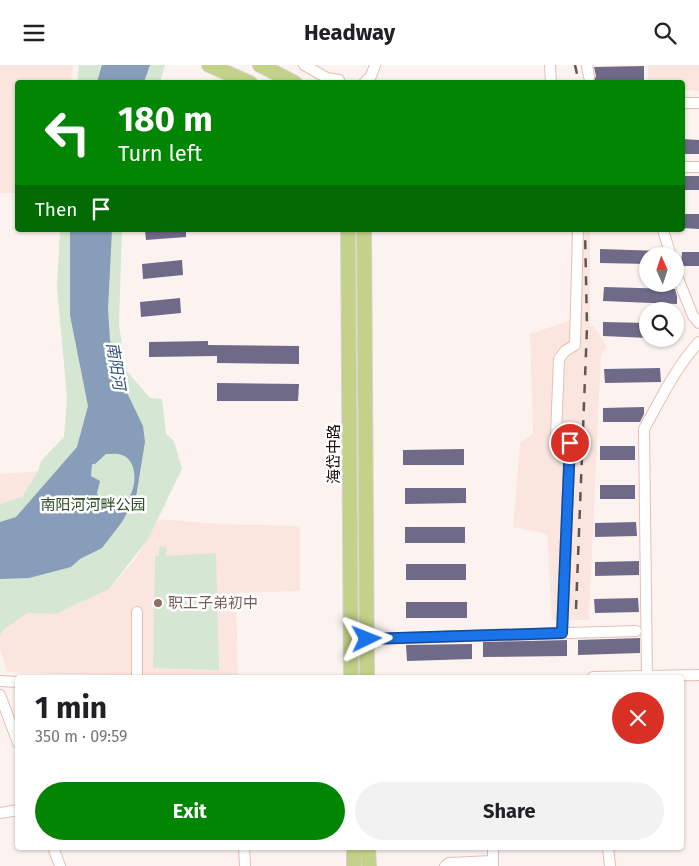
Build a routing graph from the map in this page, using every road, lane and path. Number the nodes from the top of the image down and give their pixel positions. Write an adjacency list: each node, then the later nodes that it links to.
1 (209, 65): 8 (main road)
2 (260, 65): 9 (main road)
3 (304, 65): 10 (street)
4 (375, 65): 11 (street)
5 (550, 65): 12 (street)
6 (587, 65): 7 (street)
7 (589, 77)
8 (245, 80)
9 (290, 80)
10 (339, 80)
11 (367, 80)
12 (551, 80)
13 (685, 103): 14 (street)
14 (699, 103)
15 (685, 167): 16 (street)
16 (699, 167)
17 (348, 232): 30 (main road, 海岱中路)
18 (364, 232): 28 (main road, 海岱中路)
19 (578, 232): 27 (street)
20 (665, 232): 21 (street)
21 (669, 247)
22 (684, 293): 23 (street)
23 (699, 323)
24 (699, 342): 32 (street)
25 (137, 612): 29 (street)
26 (636, 631): 27 (street)
27 (562, 633): 28 (street)
28 (367, 639): 31 (main road, 海岱中路)
29 (137, 675)
30 (351, 675)
31 (367, 675)
32 (647, 675)
33 (684, 675): 34 (street)
34 (699, 675)
35 (0, 681): 36 (street)
36 (15, 682)
37 (0, 695): 38 (street)
38 (15, 735)
39 (15, 810): 40 (street)
40 (0, 813)
41 (54, 850): 48 (street)
42 (244, 850): 49 (street)
43 (354, 850): 50 (main road)
44 (368, 850): 51 (main road)
45 (493, 850): 47 (street)
46 (608, 850): 53 (street)
47 (493, 864): 52 (street)
48 (60, 866)
49 (245, 866)
50 (354, 866)
51 (369, 866)
52 (445, 866)
53 (610, 866)

